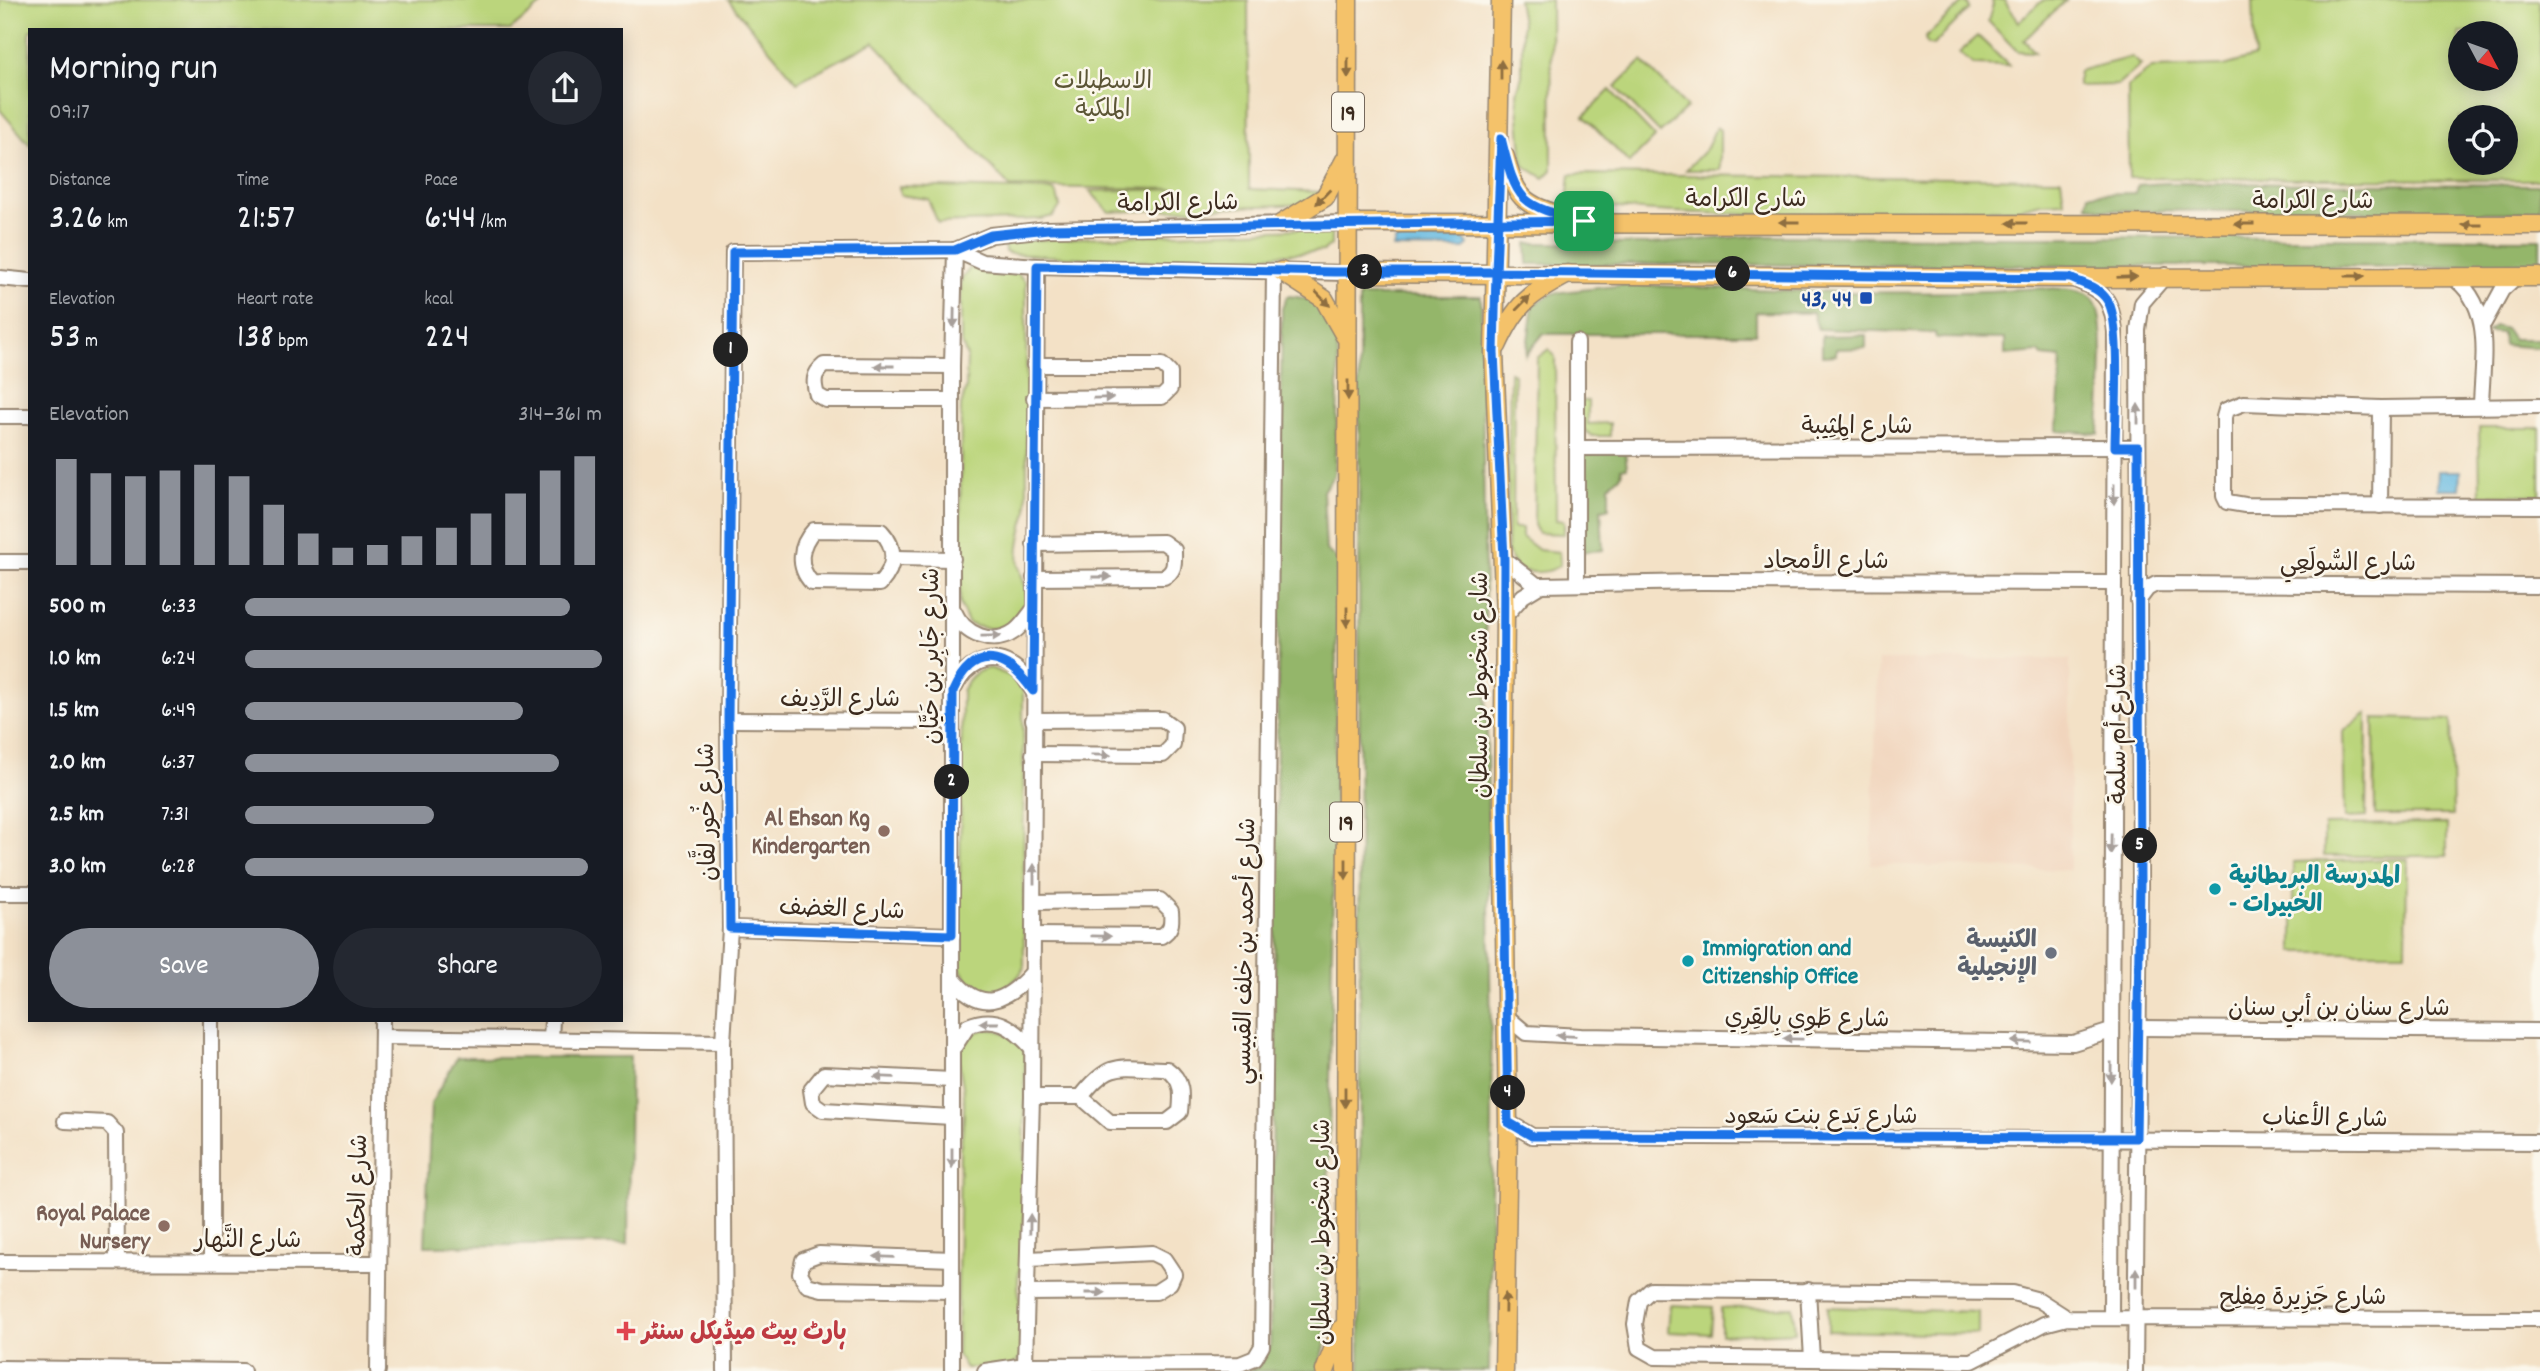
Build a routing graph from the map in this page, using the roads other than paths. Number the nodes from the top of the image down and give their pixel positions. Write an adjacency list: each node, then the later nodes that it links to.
1 (1348, 0): 4 (main road, شارع شخبوط بن سلطان / 19, one-way to 4)
2 (1501, 0): 3 (main road, شارع شخبوط بن سلطان, one-way to 2)
3 (1501, 138): 5 (main road); 8 (main road, شارع شخبوط بن سلطان)
4 (1348, 154): 6 (main road, شارع شخبوط بن سلطان / 19); 7 (main road, one-way to 7)
5 (1584, 221): 8 (main road, شارع الكرامة); 9 (main road, شارع الكرامة, one-way to 5)
6 (1348, 223): 7 (street, شارع الكرامة); 8 (main road, شارع الكرامة); 14 (main road, شارع شخبوط بن سلطان / 19)
7 (1281, 224): 10 (street, شارع الكرامة)
8 (1498, 224): 15 (main road, شارع شخبوط بن سلطان)
9 (2540, 225)
10 (955, 250): 11 (street, شارع الكرامة); 12 (street, شارع الكرامة); 29 (street, شارع جَابِر بن حَيَّان, one-way to 29)
11 (733, 252): 61 (street, شارع خُور لفَّان)
12 (1037, 266): 13 (street, شارع الكرامة); 28 (street)
13 (1277, 271): 14 (street, شارع الكرامة); 25 (main road, one-way to 25); 111 (street, شارع أحمد بن خلف القبيسي)
14 (1348, 272): 15 (main road, شارع الكرامة); 25 (main road, شارع شخبوط بن سلطان / 19)
15 (1496, 272): 16 (main road, شارع الكرامة); 27 (main road, شارع شخبوط بن سلطان)
16 (1571, 272): 22 (main road, شارع الكرامة); 27 (main road, one-way to 16)
17 (2166, 275): 18 (main road, شارع الكرامة, one-way to 18); 22 (main road, شارع الكرامة, one-way to 17); 38 (street, شارع أم سلمة, one-way to 17)
18 (2451, 276): 19 (main road, شارع الكرامة); 24 (street)
19 (2516, 276): 20 (main road, شارع الكرامة); 24 (street)
20 (2540, 277)
21 (0, 278): 23 (street)
22 (2070, 278): 37 (street, شارع أم سلمة)
23 (28, 281)
24 (2484, 323): 32 (street)
25 (1348, 342): 108 (main road, شارع شخبوط بن سلطان / 19, one-way to 108)
26 (1577, 342): 39 (street)
27 (1494, 352): 45 (main road, شارع شخبوط بن سلطان)
28 (1034, 365): 30 (street); 30 (street, one-way to 28)
29 (952, 366): 31 (street, شارع جَابِر بن حَيَّان); 31 (street, one-way to 31)
30 (1034, 398): 42 (street)
31 (953, 400): 44 (street, شارع جَابِر بن حَيَّان)
32 (2482, 406): 33 (street); 34 (street)
33 (2540, 406)
34 (2381, 408): 40 (street); 40 (street)
35 (0, 416): 36 (street)
36 (28, 416)
37 (2115, 447): 38 (street, شارع المِثِيبة); 39 (street, شارع المِثِيبة); 50 (street, شارع أم سلمة, one-way to 50)
38 (2138, 447): 48 (street, شارع أم سلمة)
39 (1577, 448): 51 (street)
40 (2380, 506): 41 (street)
41 (2540, 506)
42 (1034, 544): 49 (street); 49 (street, one-way to 42)
43 (894, 558): 43 (street); 44 (street)
44 (953, 559): 56 (street, شارع جَابِر بن حَيَّان)
45 (1504, 559): 53 (street); 58 (main road, شارع شخبوط بن سلطان)
46 (0, 562): 47 (street)
47 (28, 562)
48 (2138, 565): 52 (street); 55 (street, شارع أم سلمة)
49 (1034, 578): 57 (street)
50 (2114, 583): 51 (street, شارع الأمجاد); 78 (street, شارع أم سلمة, one-way to 78)
51 (1577, 584): 53 (street, شارع الأمجاد)
52 (2156, 584): 54 (street, شارع السُّولَعِي); 55 (street)
53 (1538, 586): 58 (street)
54 (2540, 586)
55 (2138, 601): 77 (street, شارع أم سلمة)
56 (952, 607): 57 (street, one-way to 57); 59 (street, شارع جَابِر بن حَيَّان)
57 (1034, 609): 60 (street)
58 (1505, 616): 73 (main road, شارع شخبوط بن سلطان)
59 (953, 691): 60 (street); 63 (street, شارع جَابِر بن حَيَّان)
60 (1033, 691): 62 (street)
61 (728, 720): 63 (street, شارع الرَّدِيف); 68 (street, شارع خُور لفَّان)
62 (1033, 720): 64 (street); 64 (street, one-way to 62)
63 (952, 721): 69 (street, شارع جَابِر بن حَيَّان)
64 (1033, 754): 67 (street, one-way to 64)
65 (0, 893): 66 (street)
66 (28, 893)
67 (1034, 902): 70 (street); 70 (street, one-way to 67)
68 (730, 928): 69 (street, شارع الغضف); 82 (street, شارع خُور لفَّان)
69 (952, 935): 72 (street, شارع جَابِر بن حَيَّان)
70 (1033, 935): 71 (street)
71 (1032, 973): 72 (street); 83 (street)
72 (952, 977): 84 (street, شارع جَابِر بن حَيَّان)
73 (1507, 1017): 78 (street, شارع طَوِي بِالقِرِي, one-way to 73); 90 (main road, شارع شخبوط بن سلطان)
74 (211, 1022): 98 (street)
75 (383, 1022): 80 (street, شارع الحكمة)
76 (552, 1022): 81 (street)
77 (2138, 1028): 79 (street, شارع سنان بن أبي سنان); 92 (street, شارع أم سلمة)
78 (2111, 1031): 93 (street, شارع أم سلمة, one-way to 93)
79 (2540, 1031)
80 (382, 1037): 81 (street); 101 (street, شارع الحكمة)
81 (551, 1040): 82 (street)
82 (723, 1042): 116 (street, شارع خُور لفَّان)
83 (1032, 1048): 84 (street, one-way to 84); 86 (street)
84 (952, 1052): 85 (street, شارع جَابِر بن حَيَّان)
85 (952, 1080): 88 (street, شارع جَابِر بن حَيَّان); 88 (street, one-way to 88)
86 (1032, 1097): 87 (street); 97 (street, one-way to 86)
87 (1081, 1097): 87 (street)
88 (952, 1117): 96 (street, شارع جَابِر بن حَيَّان, one-way to 96)
89 (65, 1121): 100 (street)
90 (1508, 1122): 91 (street, شارع بَدع بنت سَعود); 95 (main road, شارع شخبوط بن سلطان)
91 (1532, 1136): 93 (street, شارع بَدع بنت سَعود); 95 (street)
92 (2136, 1138): 93 (street, شارع الأعناب); 94 (street, شارع الأعناب); 107 (street, شارع أم سلمة, one-way to 92)
93 (2110, 1139): 106 (street, شارع أم سلمة)
94 (2540, 1142)
95 (1508, 1153): 113 (main road, شارع شخبوط بن سلطان, one-way to 95)
96 (952, 1259): 103 (street, شارع جَابِر بن حَيَّان); 103 (street, one-way to 103)
97 (1029, 1259): 104 (street); 104 (street, one-way to 97)
98 (211, 1261): 100 (street, شارع النَّهار); 101 (street, شارع النَّهار)
99 (0, 1262): 100 (street, شارع النَّهار)
100 (117, 1262)
101 (379, 1263): 115 (street, شارع الحكمة)
102 (1808, 1290): 105 (street, شارع جَزِيرة مِفلِح); 110 (street); 110 (street, شارع جَزِيرة مِفلِح)
103 (952, 1291): 117 (street, شارع جَابِر بن حَيَّان)
104 (1026, 1293): 111 (street)
105 (2067, 1318): 106 (street, شارع جَزِيرة مِفلِح); 110 (street, شارع جَزِيرة مِفلِح)
106 (2111, 1318): 107 (street, شارع جَزِيرة مِفلِح)
107 (2136, 1318): 109 (street, شارع جَزِيرة مِفلِح); 121 (street, شارع أم سلمة)
108 (1345, 1319): 119 (main road); 120 (main road, شارع شخبوط بن سلطان / 19)
109 (2540, 1319)
110 (1812, 1359)
111 (1025, 1365): 118 (street, شارع أحمد بن خلف القبيسي)
112 (0, 1368): 114 (street)
113 (1506, 1368)
114 (243, 1371)
115 (378, 1371)
116 (725, 1371)
117 (952, 1371)
118 (985, 1371)
119 (1325, 1371)
120 (1346, 1371)
121 (2135, 1371)

